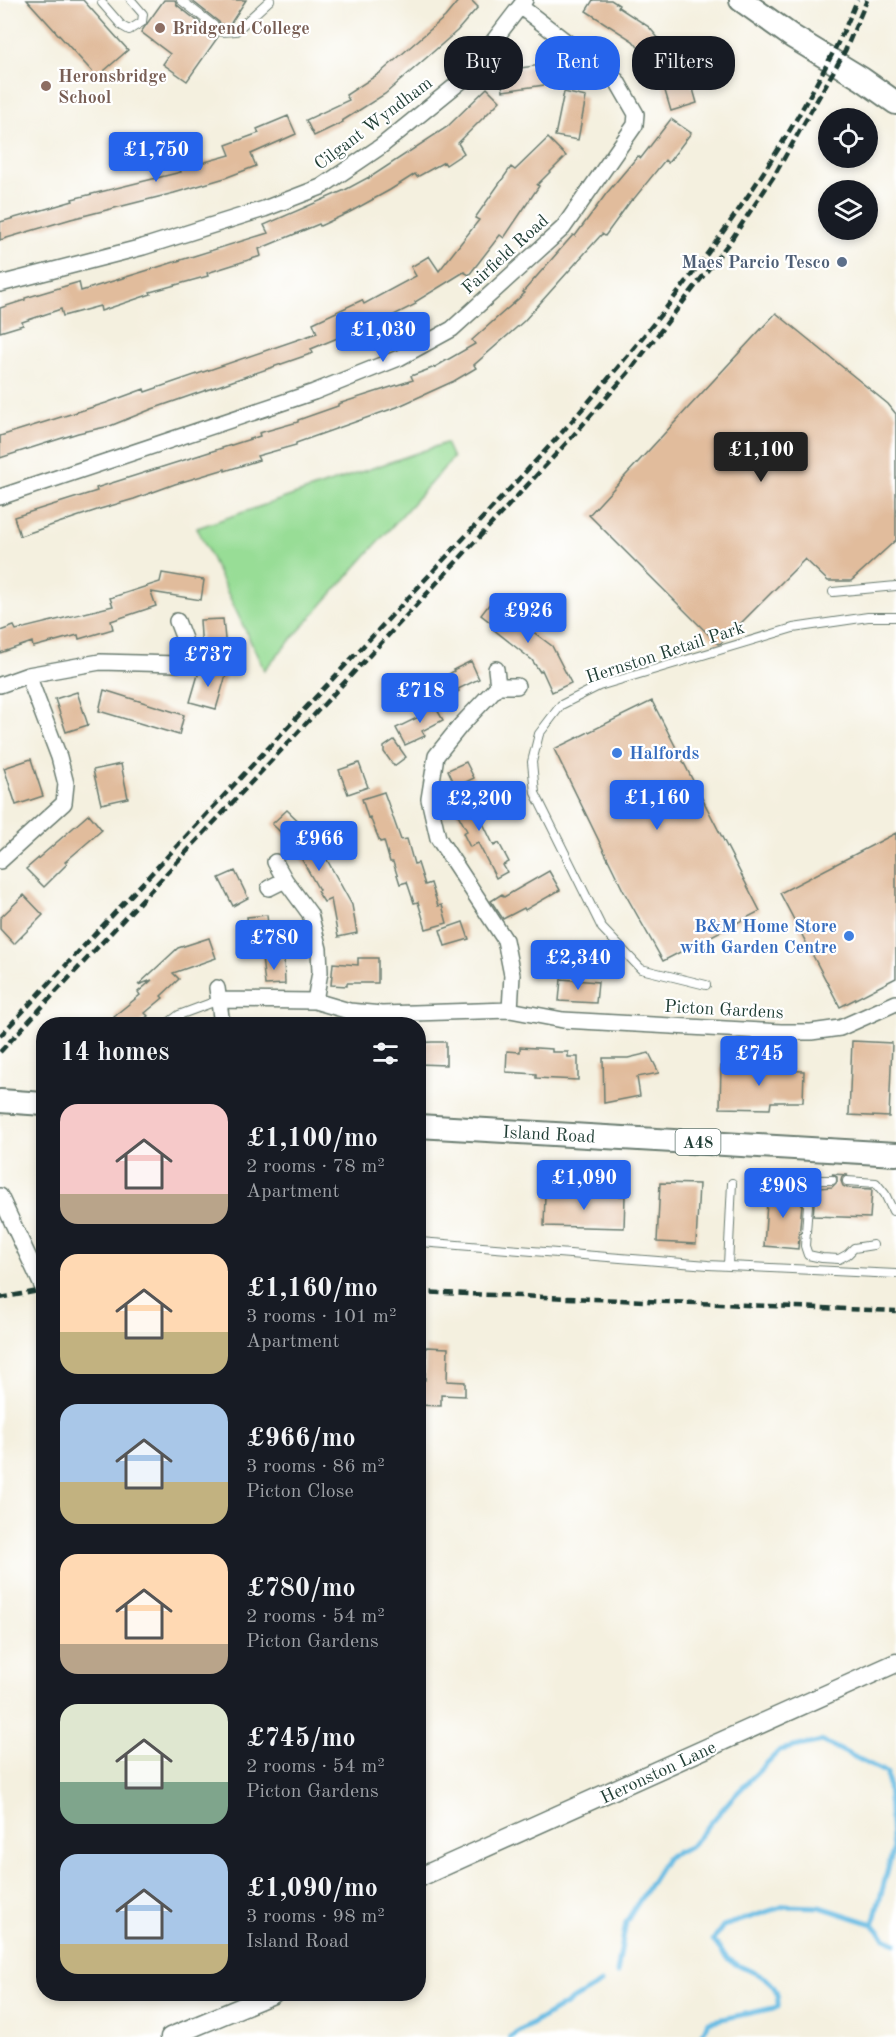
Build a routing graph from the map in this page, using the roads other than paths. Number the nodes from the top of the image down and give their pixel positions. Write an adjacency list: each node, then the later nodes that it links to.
1 (131, 0): 5 (lane)
2 (181, 0): 3 (lane)
3 (270, 0)
4 (741, 0): 7 (main road)
5 (102, 3)
6 (523, 4): 8 (street, Cilgant Wyndham); 9 (street, Fairfield Road)
7 (896, 103)
8 (0, 284)
9 (0, 497)
10 (896, 586): 11 (lane)
11 (833, 592)
12 (896, 617): 23 (lane, Hernston Retail Park)
13 (177, 621): 15 (street)
14 (496, 669): 17 (street)
15 (28, 675): 16 (street); 19 (street)
16 (0, 685)
17 (498, 686): 18 (street); 27 (street)
18 (517, 686)
19 (0, 861)
20 (275, 862): 21 (street)
21 (285, 880): 22 (street); 25 (street)
22 (269, 888)
23 (706, 985)
24 (218, 994): 25 (street, Picton Gardens); 28 (lane); 29 (street)
25 (315, 1001): 27 (street, Picton Gardens)
26 (896, 1003): 27 (street, Picton Gardens)
27 (510, 1010)
28 (176, 1017)
29 (221, 1017)
30 (0, 1101): 31 (main road)
31 (36, 1103)
32 (426, 1126): 33 (main road, Island Road / A48)
33 (896, 1154)
34 (832, 1180): 40 (lane)
35 (847, 1181): 38 (lane)
36 (732, 1183): 41 (lane)
37 (0, 1196): 42 (street)
38 (893, 1211)
39 (426, 1242): 41 (lane)
40 (873, 1245)
41 (728, 1265): 43 (lane)
42 (36, 1273)
43 (896, 1274)
44 (896, 1663): 45 (street, Heronston Lane)
45 (426, 1875)
46 (256, 2001): 47 (street)
47 (170, 2037)

